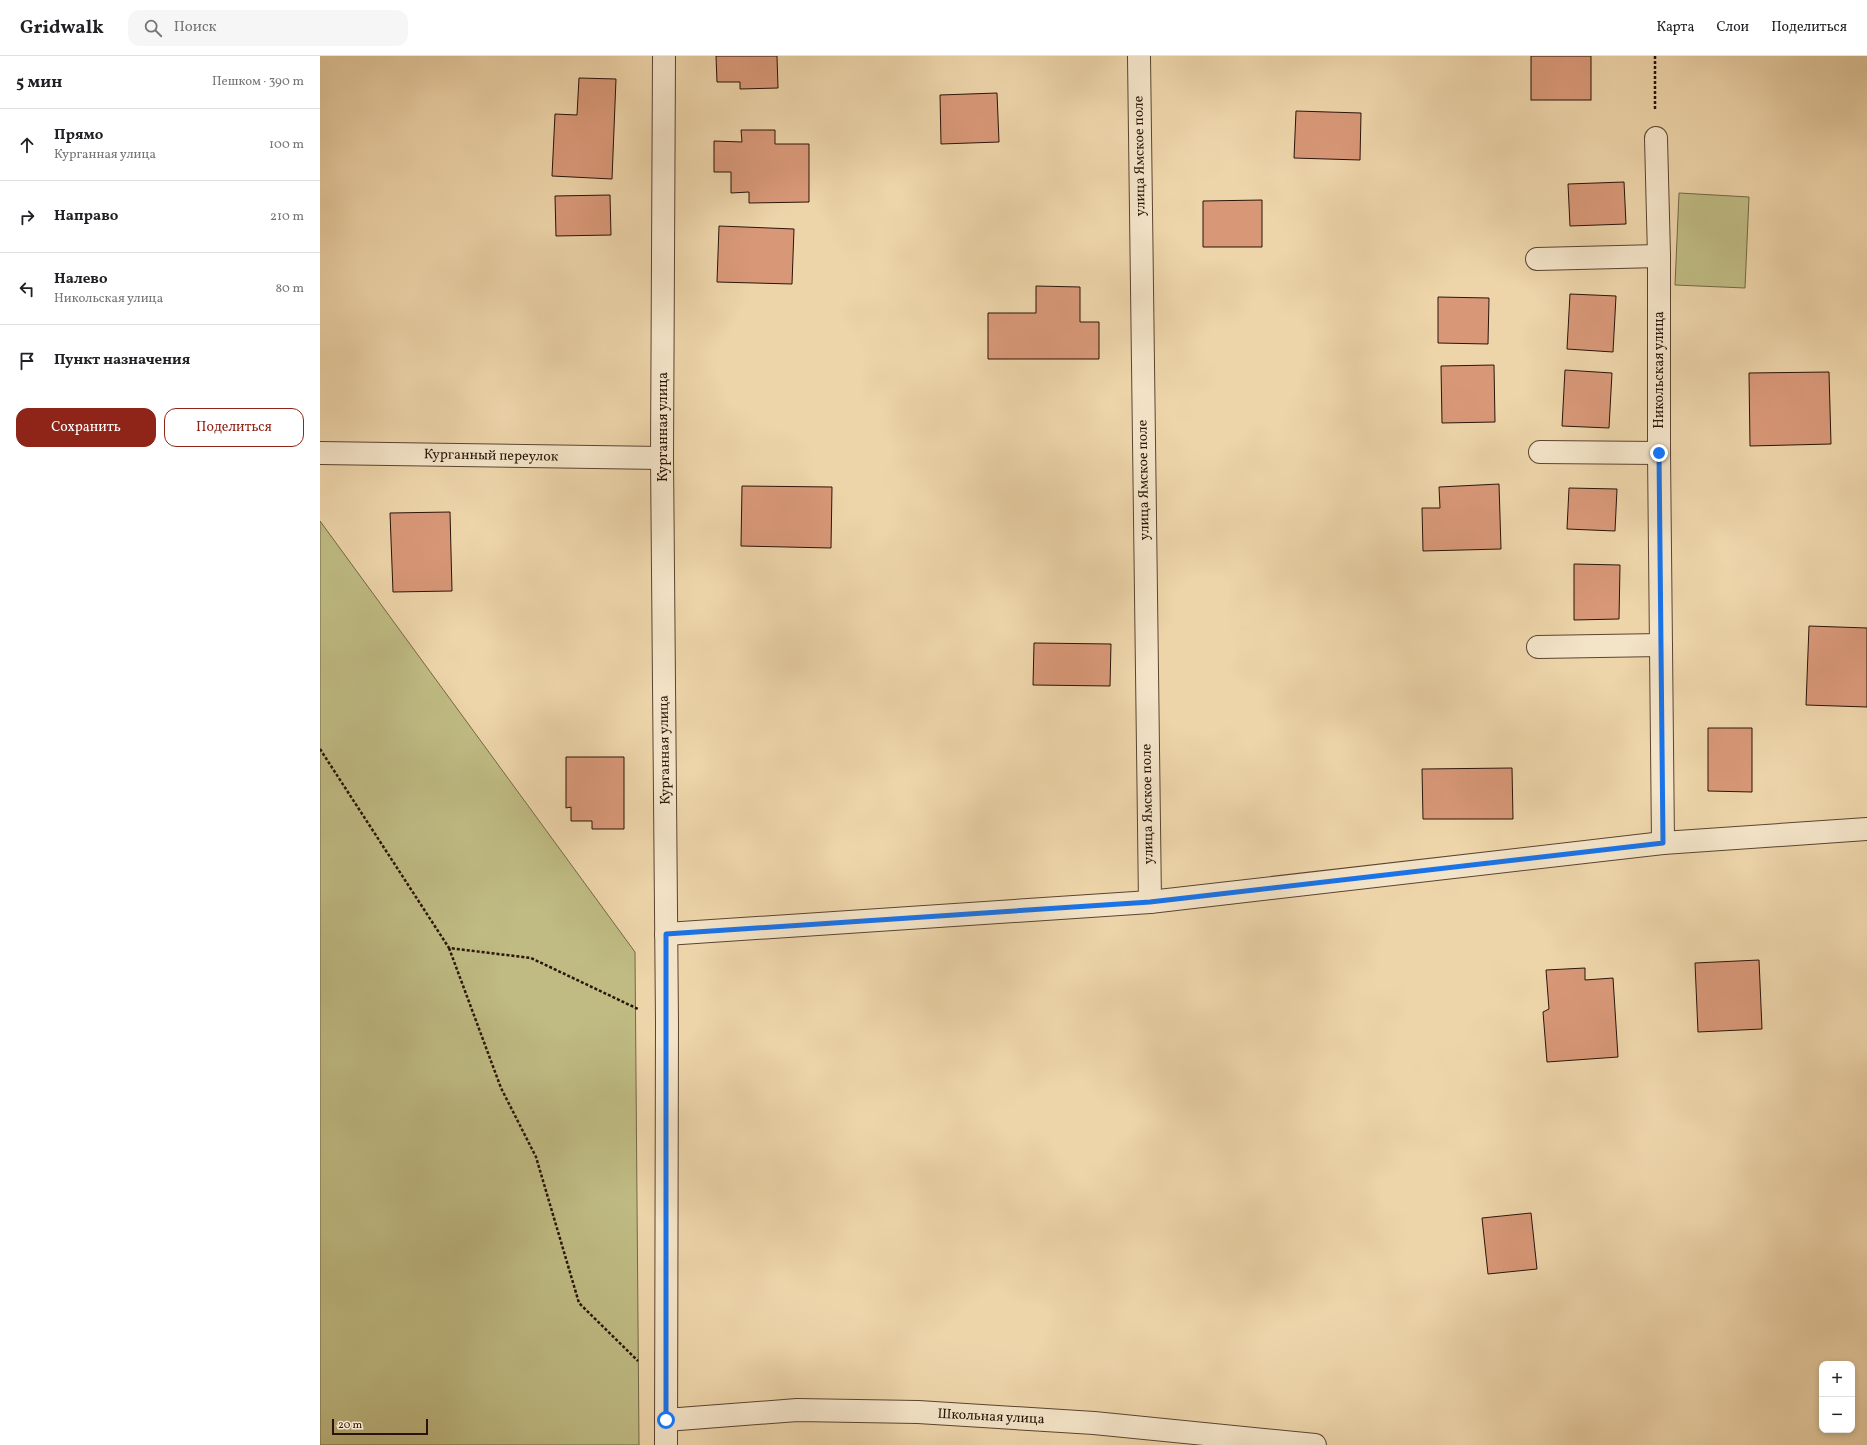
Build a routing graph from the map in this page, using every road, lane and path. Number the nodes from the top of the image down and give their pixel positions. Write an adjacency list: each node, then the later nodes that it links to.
1 (664, 56): 10 (street, Курганная улица)
2 (1654, 56): 4 (path)
3 (1139, 58): 16 (street, улица Ямское поле)
4 (1656, 138): 5 (street, Никольская улица)
5 (1659, 256): 6 (street); 9 (street, Никольская улица)
6 (1537, 259)
7 (1540, 452): 9 (street)
8 (320, 453): 10 (street, Курганный переулок)
9 (1659, 453): 11 (street, Никольская улица)
10 (662, 458): 17 (street, Курганная улица)
11 (1661, 645): 12 (street); 15 (street, Никольская улица)
12 (1538, 647)
13 (320, 749): 18 (path)
14 (1867, 829): 15 (street)
15 (1663, 843): 16 (street)
16 (1150, 902): 17 (street)
17 (666, 934): 19 (street, Курганная улица)
18 (449, 948): 19 (path); 20 (path)
19 (667, 1023): 20 (street, Курганная улица)
20 (666, 1388): 21 (street, Курганная улица)
21 (666, 1420): 22 (street, Курганная улица); 23 (street, Школьная улица)
22 (666, 1445)
23 (1315, 1445)

